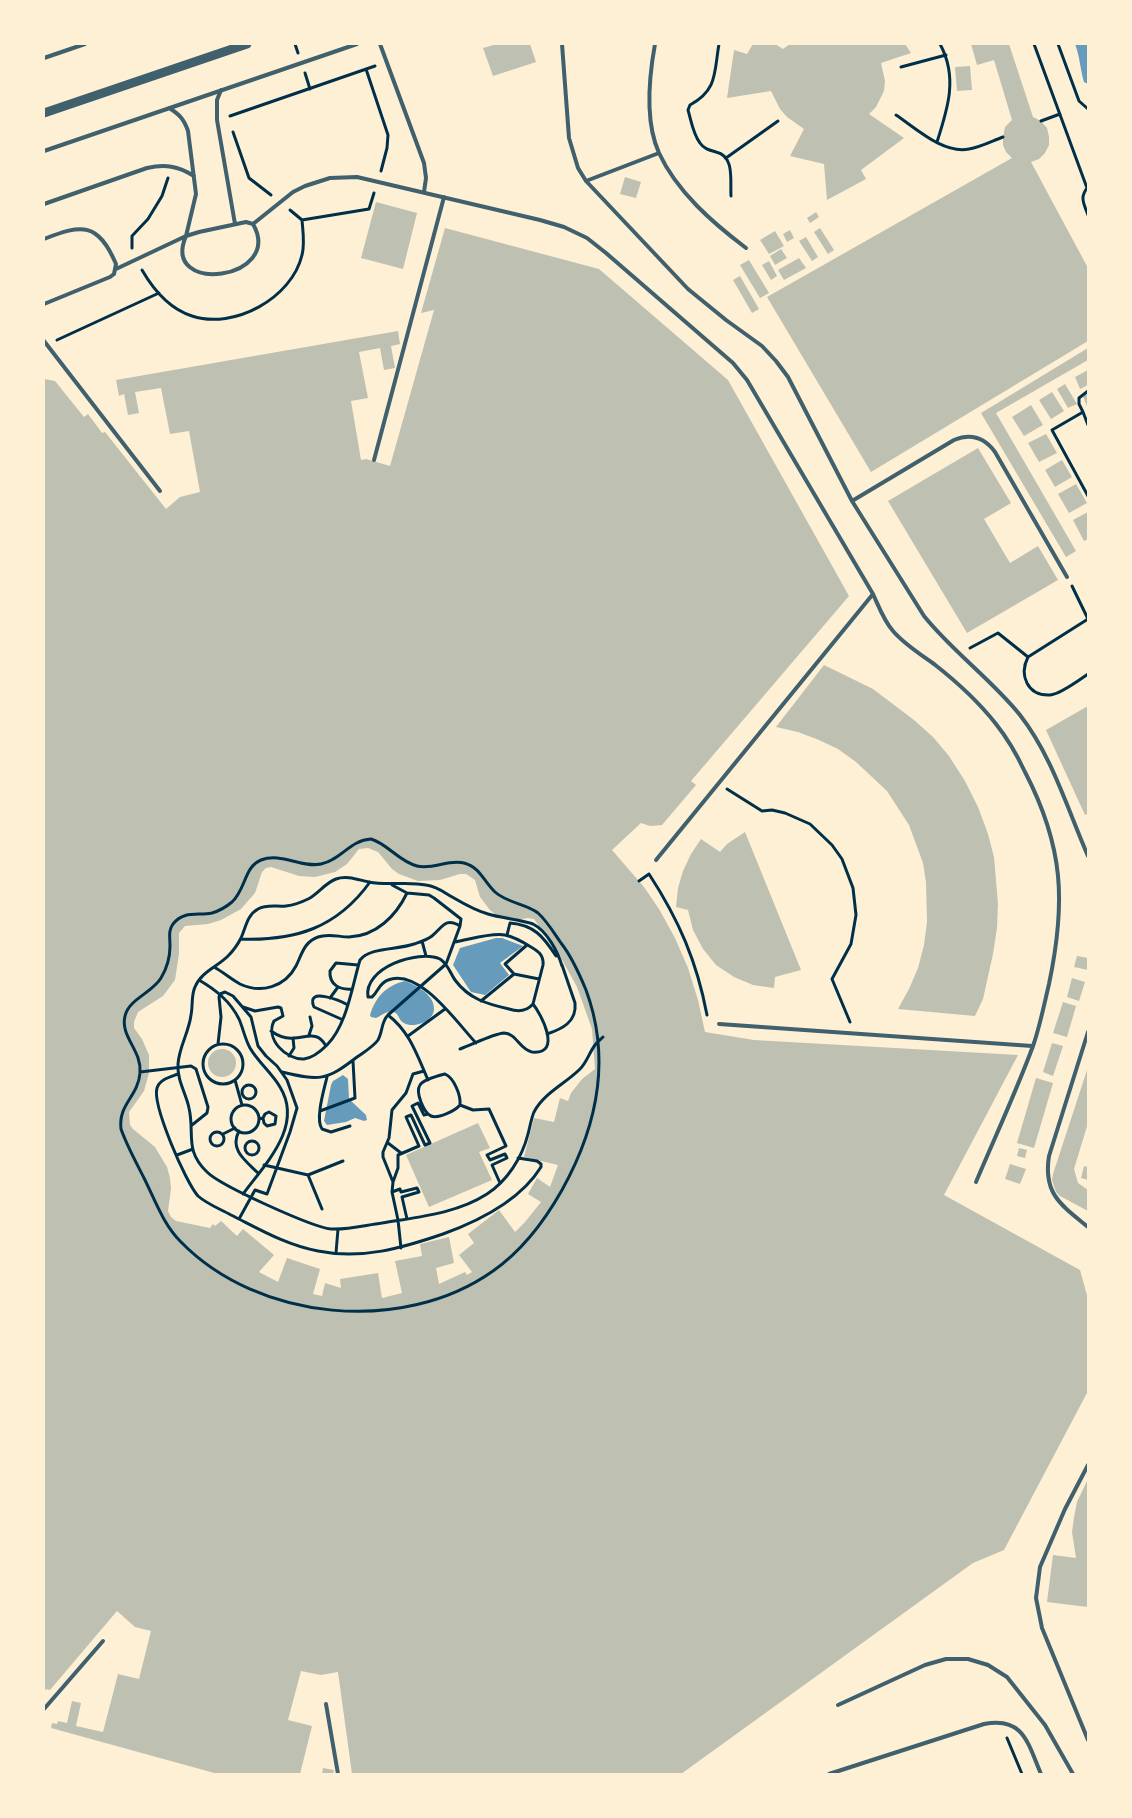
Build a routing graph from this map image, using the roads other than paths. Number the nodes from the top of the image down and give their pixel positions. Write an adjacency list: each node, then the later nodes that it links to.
1 (84, 44): 7 (lane)
2 (247, 44): 10 (street)
3 (357, 44): 8 (lane)
4 (380, 44): 15 (lane)
5 (562, 44): 14 (lane)
6 (654, 44): 12 (lane)
7 (44, 58)
8 (221, 90): 9 (lane); 18 (lane)
9 (169, 108): 11 (lane); 13 (lane)
10 (44, 114)
11 (44, 151)
12 (659, 152): 14 (lane); 22 (lane)
13 (194, 176): 17 (lane); 20 (lane)
14 (586, 181): 28 (lane)
15 (424, 192): 16 (lane); 19 (lane)
16 (444, 197): 26 (lane); 30 (lane)
17 (44, 204)
18 (236, 224): 19 (lane); 20 (lane)
19 (253, 224): 20 (lane)
20 (186, 236): 23 (lane)
21 (44, 239): 23 (lane)
22 (746, 248)
23 (116, 269): 24 (lane)
24 (44, 304)
25 (44, 341): 27 (lane)
26 (374, 460)
27 (160, 491)
28 (852, 502): 29 (lane); 32 (lane)
29 (1067, 577)
30 (873, 594): 34 (lane); 37 (lane)
31 (1088, 840): 32 (lane)
32 (1082, 842): 33 (lane)
33 (1088, 856)
34 (656, 860)
35 (719, 1024): 37 (lane)
36 (1088, 1032): 39 (lane)
37 (1032, 1046): 38 (lane)
38 (976, 1182)
39 (1088, 1227)
40 (1088, 1466): 45 (lane)
41 (103, 1641): 44 (lane)
42 (326, 1704): 47 (lane)
43 (838, 1705): 51 (lane)
44 (44, 1708)
45 (1088, 1740)
46 (847, 1768): 48 (lane); 49 (lane); 50 (lane)
47 (338, 1774)
48 (829, 1774)
49 (848, 1774)
50 (1041, 1774)
51 (1073, 1774)

